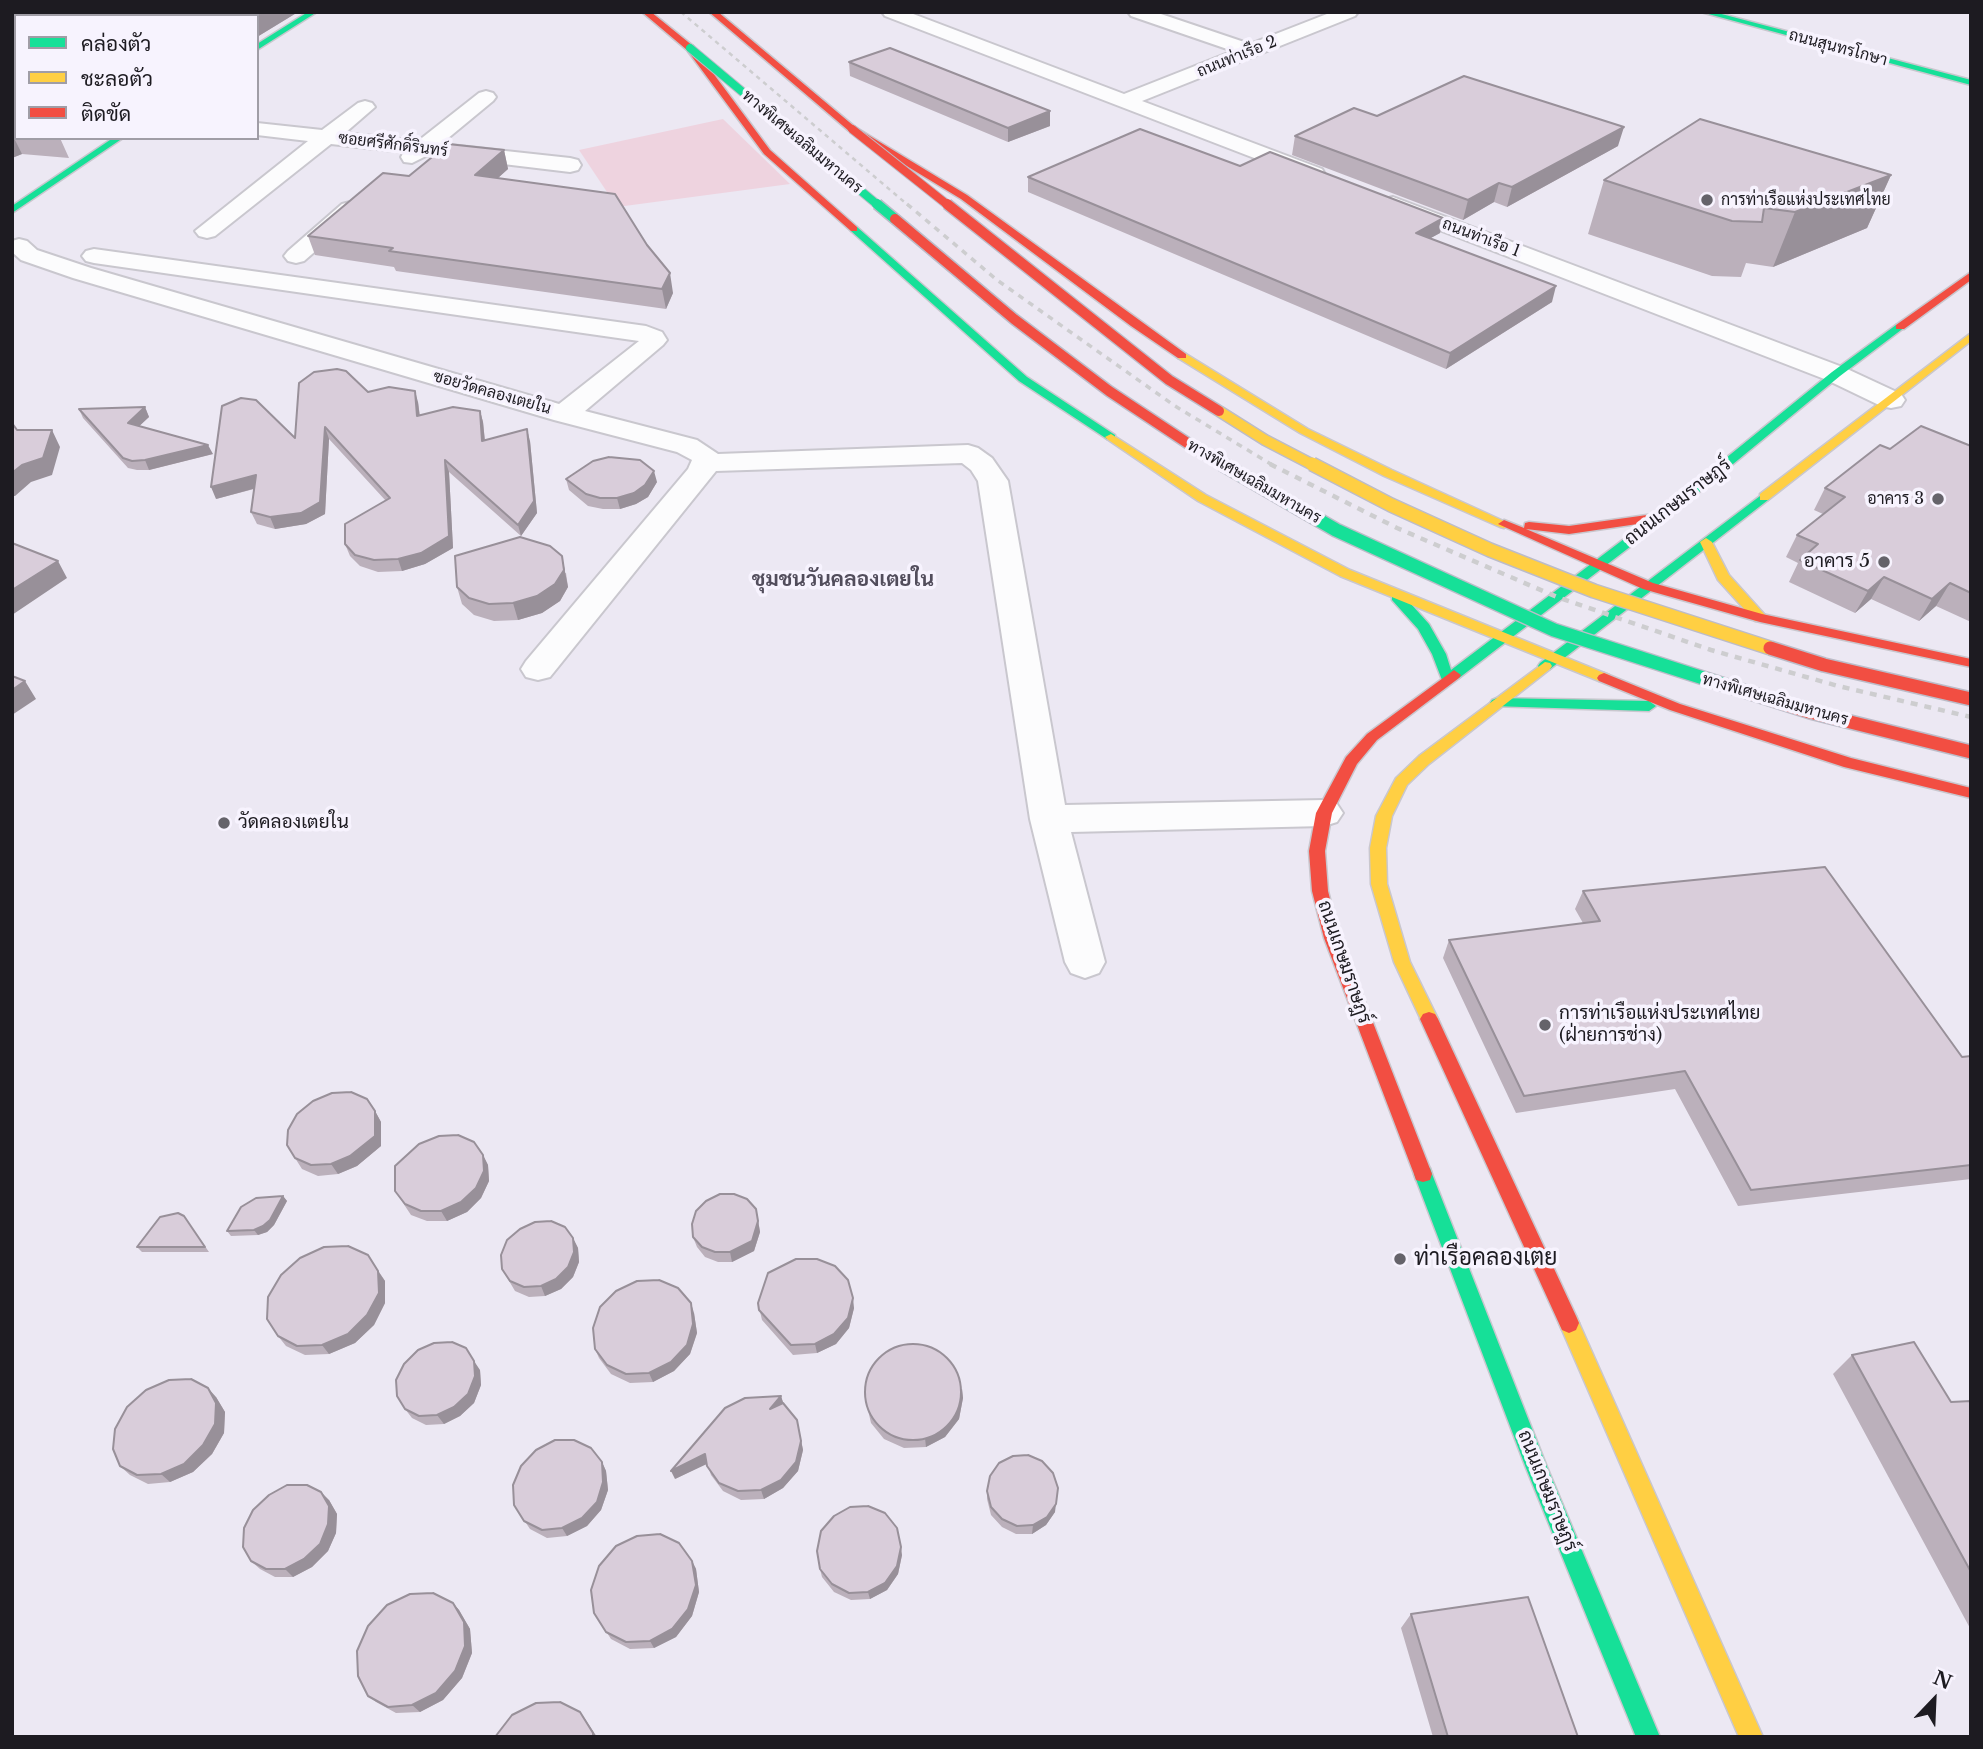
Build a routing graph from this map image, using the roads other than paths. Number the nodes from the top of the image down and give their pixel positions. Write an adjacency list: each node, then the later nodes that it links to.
1 (313, 12): 9 (main road)
2 (646, 12): 10 (main road, ทางพิเศษเฉลิมมหานคร)
3 (713, 12): 18 (main road)
4 (891, 12): 15 (street)
5 (1137, 12): 11 (street)
6 (1349, 12): 11 (street, ถนนท่าเรือ 2)
7 (1705, 12): 13 (main road, ถนนสุนทรโกษา)
8 (1756, 12): 12 (main road, ถนนสุนทรโกษา)
9 (259, 47)
10 (690, 48): 42 (main road, bridge); 52 (main road, ทางพิเศษเฉลิมมหานคร, bridge)
11 (1251, 51): 15 (street, ถนนท่าเรือ 2)
12 (1971, 69)
13 (1971, 83)
14 (486, 97): 21 (street)
15 (1125, 101): 24 (street)
16 (365, 107): 19 (street)
17 (259, 129): 19 (street, ซอยศรีศักดิ์รินทร์)
18 (852, 129): 38 (main road, bridge); 49 (main road, bridge)
19 (325, 136): 21 (street, ซอยศรีศักดิ์รินทร์); 28 (street)
20 (116, 140): 27 (main road)
21 (422, 148): 22 (street, ซอยศรีศักดิ์รินทร์); 23 (street)
22 (570, 165)
23 (391, 174)
24 (1330, 180)
25 (371, 192): 30 (street)
26 (1368, 194): 33 (street, ถนนท่าเรือ 1)
27 (12, 210)
28 (206, 231)
29 (16, 245): 35 (street, ซอยวัดคลองเตยใน); 35 (street)
30 (296, 256)
31 (1971, 275): 33 (main road, ถนนเกษมราษฎร์)
32 (1971, 336): 34 (main road)
33 (1836, 373): 34 (street, ถนนท่าเรือ 1); 37 (main road, ถนนเกษมราษฎร์)
34 (1891, 400): 39 (main road)
35 (564, 414): 36 (street, ซอยวัดคลองเตยใน)
36 (706, 463): 47 (street); 55 (street)
37 (1661, 517): 38 (main road); 40 (main road, ถนนเกษมราษฎร์)
38 (1499, 522): 40 (main road)
39 (1706, 542): 41 (main road); 43 (main road)
40 (1596, 565): 41 (main road); 44 (main road, ถนนเกษมราษฎร์)
41 (1648, 586): 43 (main road); 45 (main road)
42 (1394, 594): 44 (main road); 48 (main road)
43 (1760, 618): 46 (main road)
44 (1501, 638): 45 (main road); 48 (main road, ถนนเกษมราษฎร์)
45 (1552, 659): 50 (main road); 51 (main road)
46 (1971, 663)
47 (538, 669)
48 (1447, 677): 54 (main road, ถนนเกษมราษฎร์)
49 (1971, 699)
50 (1497, 703): 51 (main road); 58 (main road)
51 (1675, 707): 53 (main road)
52 (1971, 752)
53 (1971, 793)
54 (1324, 813): 55 (street); 57 (main road, ถนนเกษมราษฎร์)
55 (1049, 819): 56 (street)
56 (1085, 962)
57 (1648, 1737)
58 (1751, 1737)

